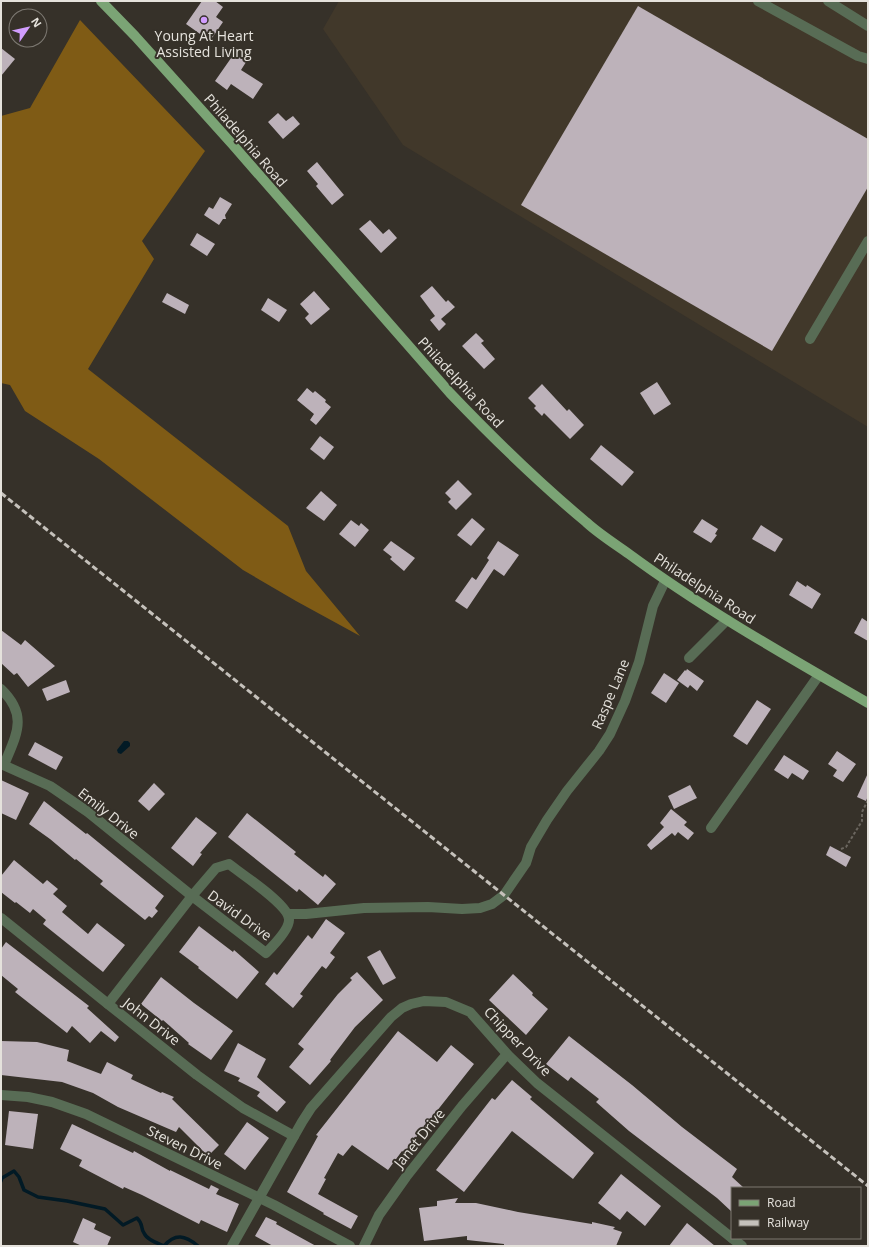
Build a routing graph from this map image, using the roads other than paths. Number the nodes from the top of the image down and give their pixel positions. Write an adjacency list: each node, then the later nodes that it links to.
1 (102, 1): 8 (main road, Philadelphia Road)
2 (758, 1): 5 (street)
3 (828, 1): 4 (street)
4 (868, 26)
5 (868, 59)
6 (868, 241): 7 (street)
7 (810, 338)
8 (665, 581): 9 (main road, Philadelphia Road); 17 (street, Raspe Lane)
9 (727, 620): 10 (street); 11 (main road, Philadelphia Road)
10 (689, 658)
11 (819, 674): 13 (main road, Philadelphia Road); 15 (street)
12 (1, 689): 14 (street)
13 (868, 703)
14 (2, 764): 16 (street, Emily Drive)
15 (711, 828)
16 (192, 896): 17 (street, David Drive); 17 (street, David Drive); 19 (street, David Drive)
17 (288, 914)
18 (1, 918): 19 (street, John Drive)
19 (108, 1004): 22 (street, John Drive)
20 (506, 1054): 22 (street, Chipper Drive); 24 (street, Chipper Drive); 28 (street, Janet Drive)
21 (1, 1095): 23 (street, Steven Drive)
22 (294, 1136): 23 (street, Chipper Drive)
23 (259, 1198): 26 (street, Chipper Drive); 27 (street, Steven Drive)
24 (731, 1237)
25 (733, 1239): 29 (street, Chipper Drive)
26 (232, 1246)
27 (350, 1246)
28 (364, 1246)
29 (742, 1246)

